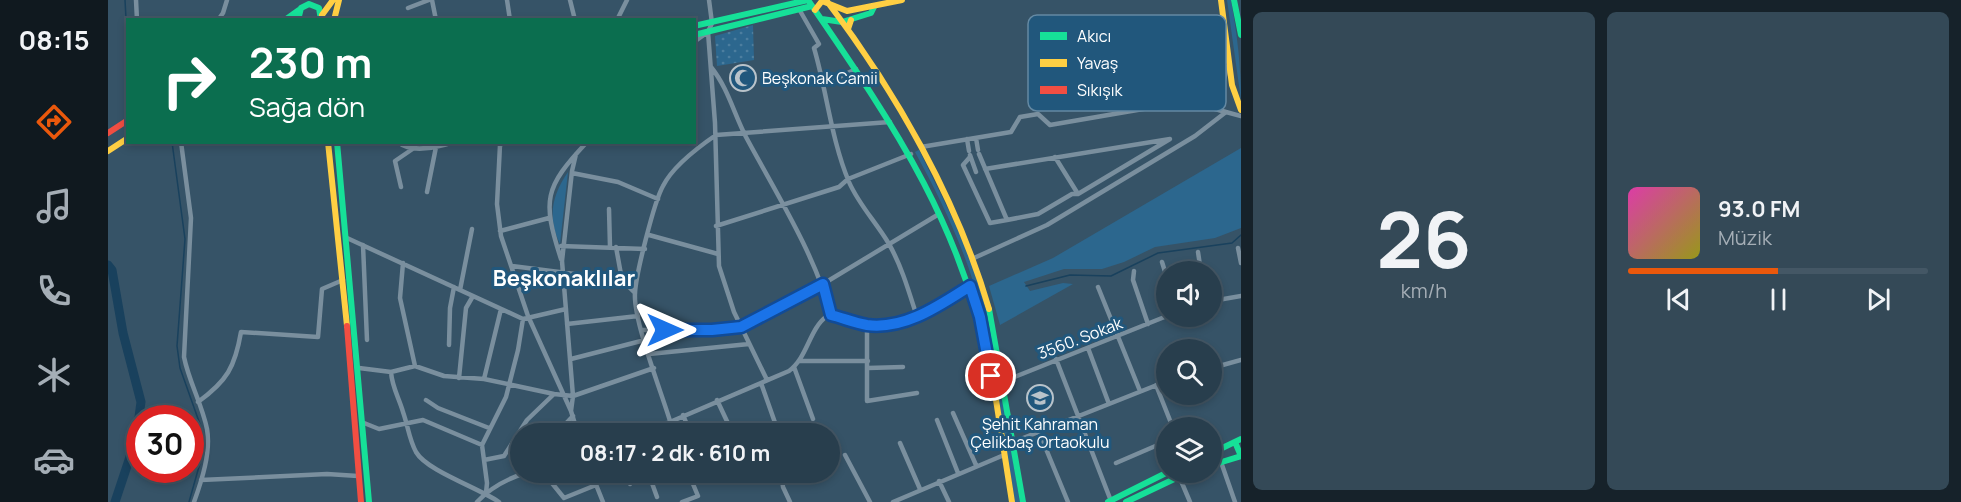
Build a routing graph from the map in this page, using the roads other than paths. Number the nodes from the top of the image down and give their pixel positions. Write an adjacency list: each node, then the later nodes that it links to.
1 (136, 0): 24 (street)
2 (227, 0): 25 (street)
3 (333, 0): 23 (main road)
4 (339, 0): 28 (main road)
5 (431, 0): 18 (street); 29 (street)
6 (507, 0): 30 (street)
7 (570, 0): 31 (street)
8 (627, 0): 32 (street)
9 (709, 0): 36 (street)
10 (860, 0): 19 (street)
11 (902, 0): 17 (main road)
12 (1221, 0): 22 (main road)
13 (1234, 0): 41 (main road)
14 (826, 1): 16 (main road); 19 (main road); 35 (main road)
15 (308, 2): 21 (main road); 23 (main road)
16 (810, 3): 20 (main road); 33 (main road); 36 (main road)
17 (873, 4): 19 (main road); 34 (main road)
18 (408, 8)
19 (861, 8)
20 (799, 9): 39 (main road); 48 (street)
21 (299, 10): 26 (main road); 27 (main road)
22 (1223, 15)
23 (321, 17)
24 (137, 18)
25 (219, 18)
26 (288, 18)
27 (298, 18)
28 (334, 18)
29 (436, 18)
30 (510, 18)
31 (574, 18)
32 (618, 18)
33 (822, 19): 35 (main road); 46 (main road)
34 (851, 20): 35 (main road); 38 (main road)
35 (842, 22): 38 (main road)
36 (712, 23): 37 (main road); 39 (street)
37 (696, 26)
38 (848, 29): 70 (main road)
39 (708, 33): 42 (main road); 43 (street); 45 (street)
40 (1226, 34): 44 (main road)
41 (1241, 34)
42 (696, 35)
43 (696, 41)
44 (1229, 54): 47 (street); 49 (main road)
45 (711, 66): 58 (street); 59 (street)
46 (856, 69): 48 (street); 55 (main road)
47 (1226, 69)
48 (825, 84): 56 (street)
49 (1241, 110)
50 (1135, 111): 60 (street)
51 (1222, 111): 52 (street)
52 (1226, 112): 53 (street); 104 (street)
53 (1241, 116)
54 (126, 121): 57 (main road)
55 (890, 122): 56 (street); 74 (main road)
56 (832, 126): 58 (street); 80 (street)
57 (108, 133)
58 (745, 134): 59 (street); 85 (street)
59 (716, 135): 84 (street); 90 (street)
60 (976, 138): 62 (street); 77 (street)
61 (126, 139): 72 (main road)
62 (967, 140): 70 (street); 75 (street)
63 (181, 144): 169 (street)
64 (328, 144): 112 (main road)
65 (337, 144): 94 (main road)
66 (403, 144): 71 (street)
67 (585, 144): 73 (street)
68 (438, 145): 71 (street); 82 (street)
69 (500, 145): 92 (street)
70 (921, 147): 104 (main road)
71 (414, 148): 81 (street)
72 (108, 151)
73 (576, 154): 79 (street); 88 (street)
74 (911, 154): 80 (street); 87 (main road)
75 (970, 155): 78 (street); 89 (street)
76 (1055, 157): 77 (street); 83 (street); 83 (street)
77 (985, 169): 89 (street)
78 (976, 172)
79 (572, 173): 84 (street); 98 (street)
80 (848, 179): 85 (street); 95 (street)
81 (401, 187)
82 (427, 192)
83 (1078, 194): 89 (street)
84 (658, 198): 93 (street)
85 (781, 205): 90 (street); 114 (street)
86 (609, 208): 99 (street)
87 (939, 214): 95 (street); 115 (main road)
88 (549, 218): 92 (street); 97 (street)
89 (1007, 220)
90 (716, 226): 103 (street)
91 (472, 229): 118 (street)
92 (500, 231): 109 (street)
93 (649, 235): 101 (street); 103 (street)
94 (347, 238): 96 (street); 151 (main road)
95 (889, 244): 114 (street); 127 (street)
96 (363, 245): 107 (street); 136 (street)
97 (557, 246): 98 (street); 105 (street)
98 (564, 246): 99 (street); 105 (street)
99 (613, 247): 101 (street); 113 (street)
100 (1238, 248): 108 (street)
101 (645, 249): 119 (street)
102 (1198, 252): 106 (street)
103 (718, 254): 133 (street)
104 (974, 258): 158 (main road)
105 (562, 261): 111 (street)
106 (1199, 261)
107 (403, 263): 116 (street); 148 (street)
108 (1241, 263)
109 (512, 266): 111 (street); 128 (street)
110 (1134, 271): 131 (street)
111 (563, 273): 113 (street); 124 (street)
112 (343, 280): 169 (street); 206 (main road)
113 (622, 280): 119 (street)
114 (823, 284): 125 (street); 133 (street)
115 (970, 286): 127 (street); 196 (main road)
116 (454, 287): 118 (street); 139 (street)
117 (1098, 287): 135 (street)
118 (460, 290): 120 (street)
119 (634, 293): 126 (street)
120 (473, 296): 123 (street); 155 (street)
121 (1241, 296): 122 (street)
122 (1222, 299)
123 (501, 309): 128 (street); 156 (street)
124 (566, 309): 128 (street); 130 (street)
125 (831, 315): 132 (street); 146 (street)
126 (638, 316): 130 (street); 134 (street)
127 (917, 317): 132 (street)
128 (526, 318): 160 (street); 165 (street)
129 (1156, 321): 131 (street, 3560. Sokak)
130 (567, 324): 142 (street)
131 (1148, 324): 135 (street, 3560. Sokak)
132 (867, 325): 145 (street)
133 (741, 327): 134 (street); 138 (street)
134 (641, 330): 137 (street)
135 (1118, 336): 140 (street, 3560. Sokak); 162 (street)
136 (367, 340)
137 (645, 340): 141 (street); 142 (street)
138 (749, 344): 141 (street); 157 (street)
139 (449, 345)
140 (1088, 348): 143 (street, 3560. Sokak); 170 (street)
141 (650, 354): 152 (street)
142 (571, 359): 166 (street)
143 (1056, 360): 158 (street, 3560. Sokak); 175 (street)
144 (1241, 360): 147 (street)
145 (868, 361): 146 (street); 153 (street)
146 (799, 362): 149 (street)
147 (1222, 365)
148 (415, 366): 154 (street); 155 (street)
149 (794, 367): 157 (street); 177 (street)
150 (903, 367): 153 (street)
151 (358, 368): 154 (street); 182 (main road)
152 (654, 368): 166 (street); 181 (street)
153 (868, 368): 163 (street)
154 (391, 372): 180 (street)
155 (459, 378): 156 (street)
156 (484, 379): 160 (street)
157 (767, 380): 159 (street)
158 (1002, 382): 192 (main road)
159 (761, 383): 168 (street); 187 (street)
160 (509, 384): 164 (street); 188 (street)
161 (1155, 385): 162 (street); 176 (street)
162 (1140, 391): 170 (street)
163 (917, 393)
164 (554, 394): 165 (street); 199 (street)
165 (562, 394): 166 (street); 172 (street)
166 (573, 396): 172 (street)
167 (426, 400): 188 (street)
168 (717, 400): 174 (street); 186 (street)
169 (198, 402): 171 (street)
170 (1109, 404): 175 (street)
171 (199, 405)
172 (572, 413): 183 (street); 184 (street)
173 (953, 413): 203 (street)
174 (683, 415): 181 (street); 185 (street)
175 (1077, 417): 189 (street); 223 (street)
176 (1168, 417)
177 (813, 418)
178 (204, 419): 201 (street)
179 (937, 420): 205 (street)
180 (405, 422): 182 (street); 193 (street); 220 (street)
181 (668, 422)
182 (364, 423): 226 (main road)
183 (564, 423)
184 (575, 423)
185 (686, 423)
186 (728, 423)
187 (776, 423)
188 (489, 428): 193 (street)
189 (1039, 432): 192 (street); 237 (street)
190 (1238, 440): 195 (main road); 198 (main road)
191 (900, 442): 219 (street)
192 (1013, 442): 236 (main road)
193 (482, 445): 199 (street)
194 (1156, 446): 202 (street)
195 (1222, 448)
196 (1004, 454): 203 (street); 235 (main road)
197 (845, 455): 232 (street)
198 (1241, 456): 200 (main road)
199 (484, 460): 220 (street)
200 (1222, 462)
201 (204, 463)
202 (1116, 463)
203 (976, 465): 205 (street)
204 (1222, 465): 240 (street)
205 (958, 473): 210 (street)
206 (358, 476): 209 (street); 225 (main road)
207 (1156, 478): 223 (main road)
208 (510, 479): 220 (street)
209 (204, 480)
210 (939, 481): 219 (street); 234 (street)
211 (200, 483): 224 (street)
212 (552, 483): 218 (street)
213 (652, 483): 221 (street)
214 (693, 483): 230 (street)
215 (782, 483): 231 (street)
216 (1166, 483): 222 (main road)
217 (1182, 483): 239 (street)
218 (596, 485): 229 (street)
219 (920, 489): 233 (street)
220 (486, 493): 227 (street); 228 (street)
221 (657, 497)
222 (1135, 500): 238 (main road)
223 (1110, 501)
224 (194, 502)
225 (361, 502)
226 (369, 502)
227 (477, 502)
228 (500, 502)
229 (603, 502)
230 (682, 502)
231 (790, 502)
232 (870, 502)
233 (893, 502)
234 (949, 502)
235 (1012, 502)
236 (1023, 502)
237 (1068, 502)
238 (1126, 502)
239 (1190, 502)
240 (1235, 502)

